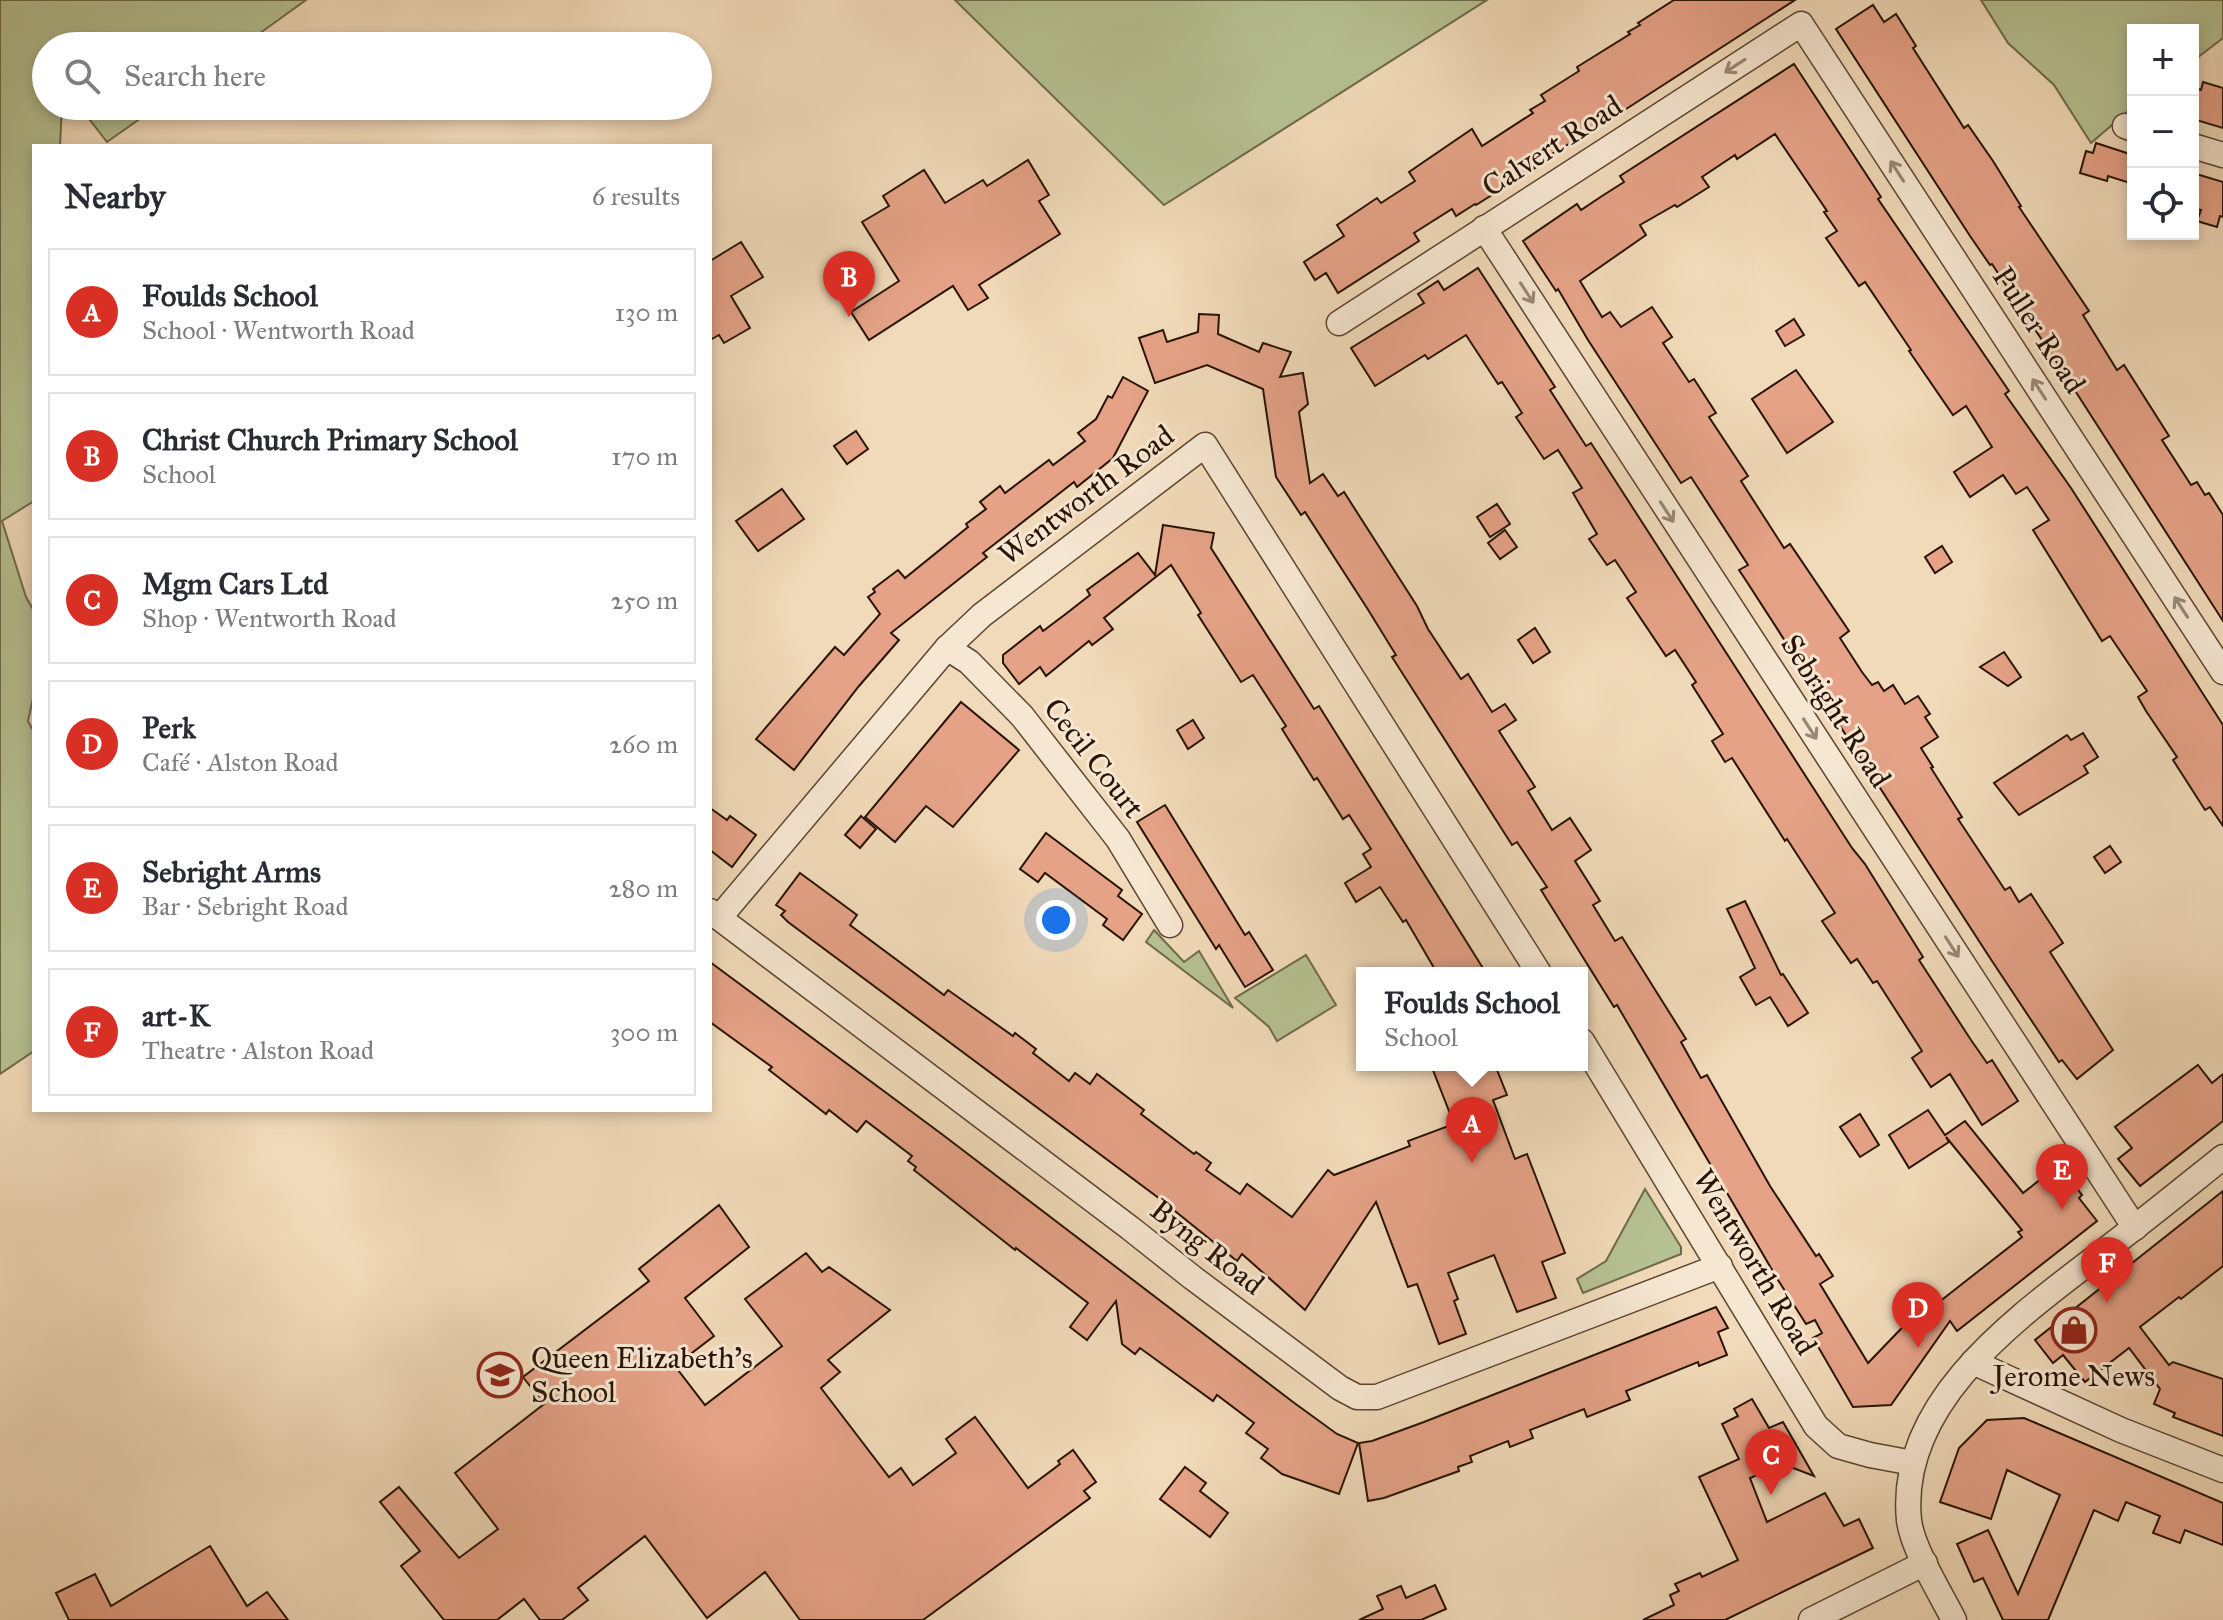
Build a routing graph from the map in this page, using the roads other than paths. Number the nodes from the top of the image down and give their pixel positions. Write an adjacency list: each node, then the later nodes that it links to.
1 (1801, 24): 4 (street, Calvert Road, one-way to 4); 7 (street, Puller Road, one-way to 1)
2 (2199, 148): 3 (street)
3 (2223, 155)
4 (1484, 228): 5 (street, Calvert Road); 13 (street, Sebright Road, one-way to 13)
5 (1339, 323)
6 (947, 648): 8 (street, Wentworth Road); 9 (street, Cecil Court); 10 (street, Wentworth Road)
7 (2223, 672)
8 (715, 915): 14 (street, Byng Road)
9 (1170, 925)
10 (1535, 967)
11 (1588, 1051): 14 (street, Wentworth Road)
12 (2223, 1157): 13 (street)
13 (2135, 1228): 15 (street)
14 (1720, 1266): 16 (street, Wentworth Road)
15 (1973, 1362): 16 (street); 17 (street)
16 (1913, 1463): 18 (street)
17 (2223, 1470)
18 (1925, 1563): 19 (street); 20 (street)
19 (1811, 1620)
20 (1954, 1620)

